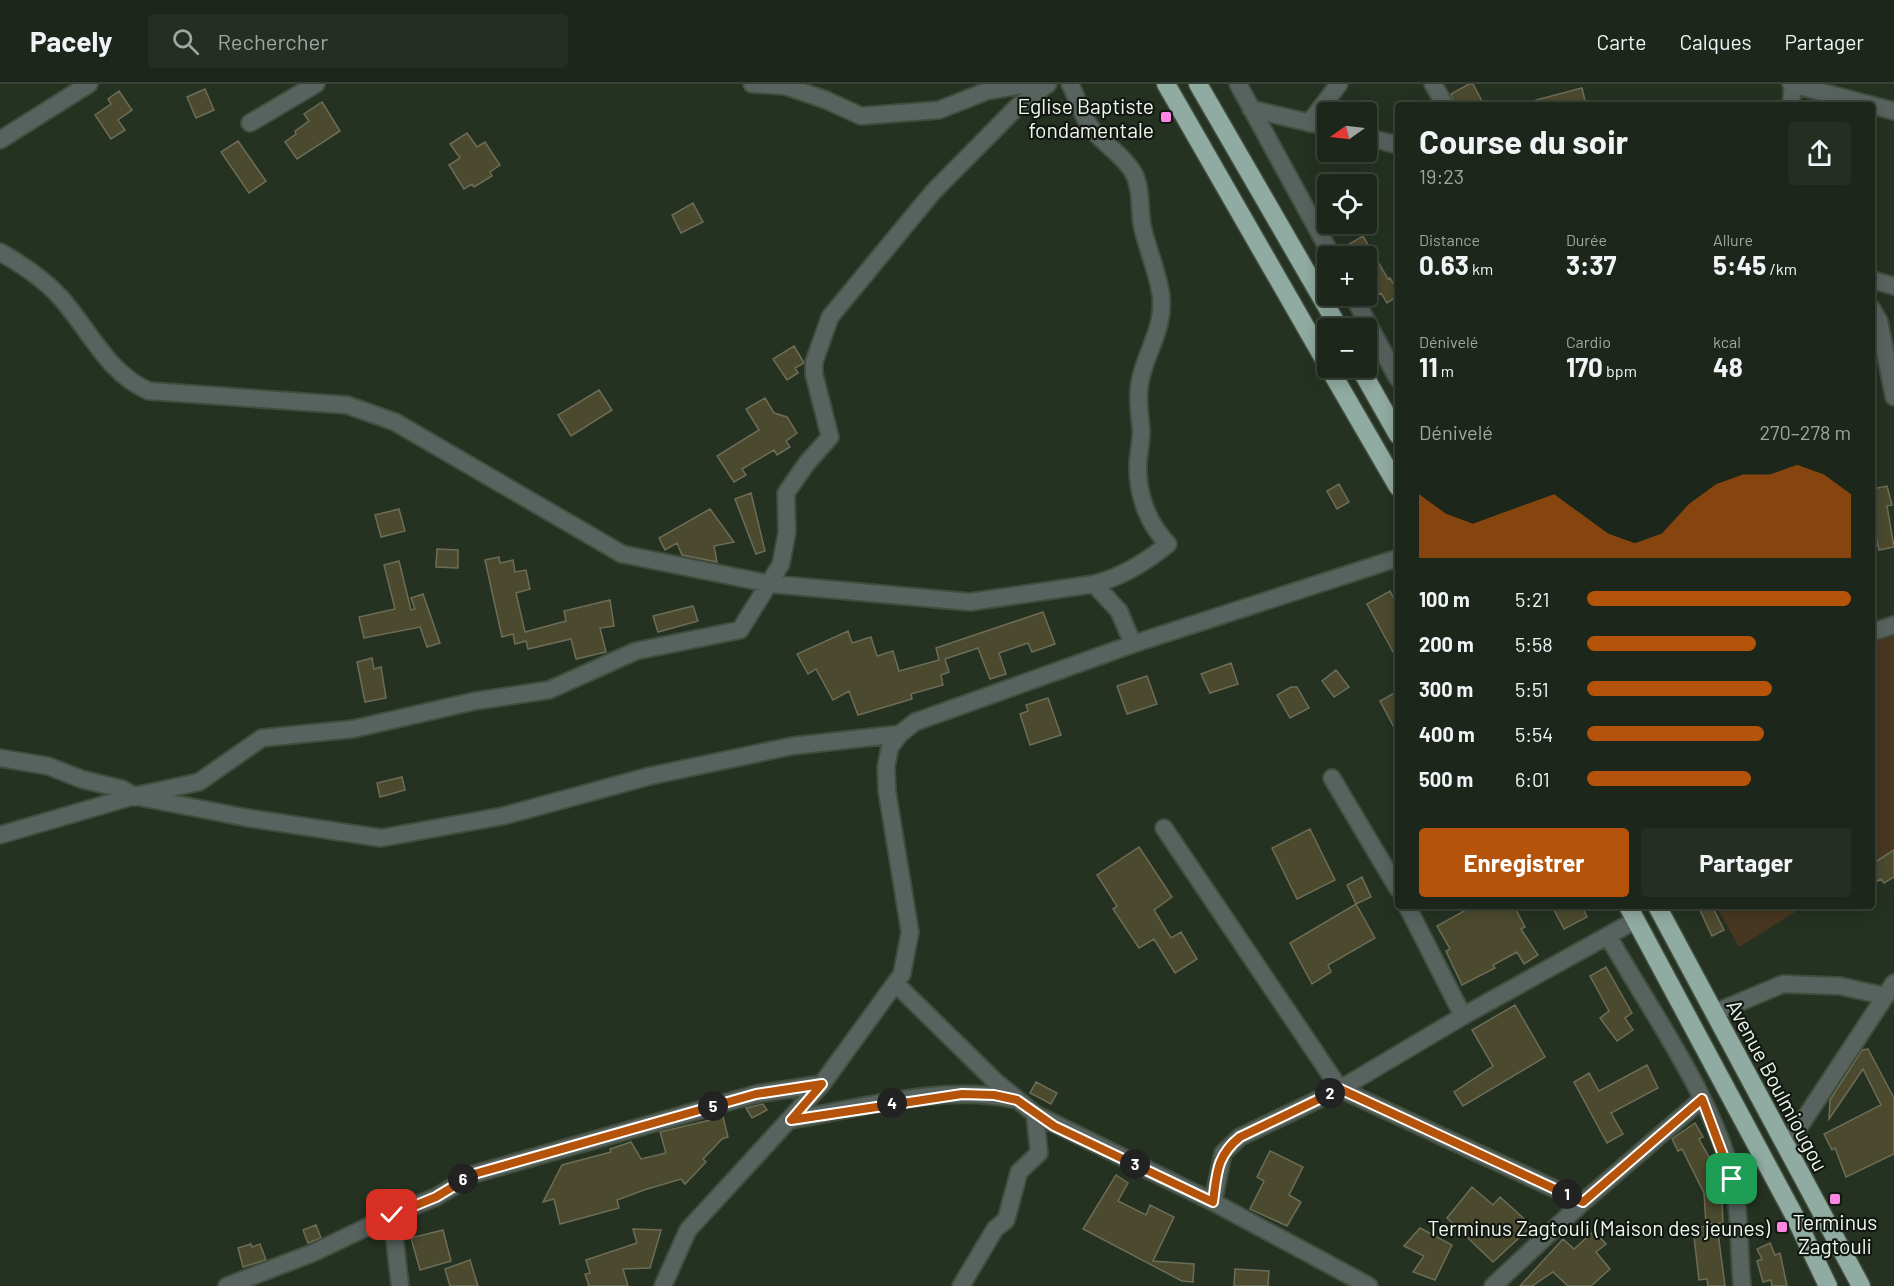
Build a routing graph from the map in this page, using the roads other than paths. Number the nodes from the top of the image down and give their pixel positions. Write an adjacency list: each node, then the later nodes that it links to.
1 (89, 84): 24 (street)
2 (316, 84): 21 (street)
3 (752, 84): 14 (street)
4 (811, 84): 14 (street)
5 (1027, 84): 14 (street)
6 (1048, 84): 42 (street)
7 (1070, 84): 43 (street)
8 (1166, 84): 34 (highway)
9 (1198, 84): 33 (highway)
10 (1238, 84): 19 (street)
11 (1339, 84): 22 (street)
12 (1433, 84): 15 (street)
13 (1792, 84): 16 (street); 17 (street)
14 (826, 100)
15 (1444, 102)
16 (1791, 102)
17 (1860, 102)
18 (1875, 106): 20 (street)
19 (1251, 109): 22 (street); 27 (street)
20 (1894, 111)
21 (249, 123)
22 (1309, 123): 23 (street)
23 (1317, 125)
24 (0, 140)
25 (1377, 140): 26 (street)
26 (1395, 144)
27 (1326, 246)
28 (0, 252): 42 (street)
29 (1875, 281): 30 (street)
30 (1894, 286)
31 (1358, 306): 35 (street)
32 (1875, 314): 38 (street)
33 (1333, 318)
34 (1317, 348)
35 (1395, 373)
36 (1334, 378): 40 (highway)
37 (1366, 378): 39 (highway)
38 (1894, 397)
39 (1395, 430)
40 (1395, 482)
41 (1395, 559): 46 (street)
42 (771, 584): 43 (street); 50 (street)
43 (1094, 584): 46 (street)
44 (1894, 625): 45 (street)
45 (1875, 631)
46 (1133, 644): 47 (street)
47 (900, 734): 50 (street); 58 (street)
48 (0, 758): 50 (street)
49 (1332, 778): 53 (street)
50 (134, 796): 52 (street)
51 (1164, 828): 63 (street)
52 (0, 836)
53 (1395, 884)
54 (1409, 909): 61 (street)
55 (1659, 909): 60 (highway, Avenue Boulmiougou)
56 (1632, 913): 57 (street); 79 (highway)
57 (1608, 936): 61 (street); 64 (street)
58 (896, 984): 62 (street); 65 (street)
59 (1891, 988): 60 (street); 68 (street)
60 (1714, 1013): 68 (highway, Avenue Boulmiougou)
61 (1463, 1016): 63 (street)
62 (822, 1084): 67 (street); 71 (street)
63 (1340, 1089): 69 (street); 70 (street)
64 (1702, 1099): 70 (street); 78 (street)
65 (1017, 1100): 66 (street); 67 (street)
66 (1035, 1114): 69 (street); 75 (street)
67 (791, 1120): 74 (street)
68 (1786, 1147): 80 (highway, Avenue Boulmiougou)
69 (1213, 1202): 76 (street)
70 (1583, 1202): 77 (street)
71 (392, 1215): 72 (street); 73 (street)
72 (227, 1286)
73 (400, 1286)
74 (663, 1286)
75 (961, 1286)
76 (1370, 1286)
77 (1493, 1286)
78 (1742, 1286)
79 (1828, 1286)
80 (1861, 1286)

